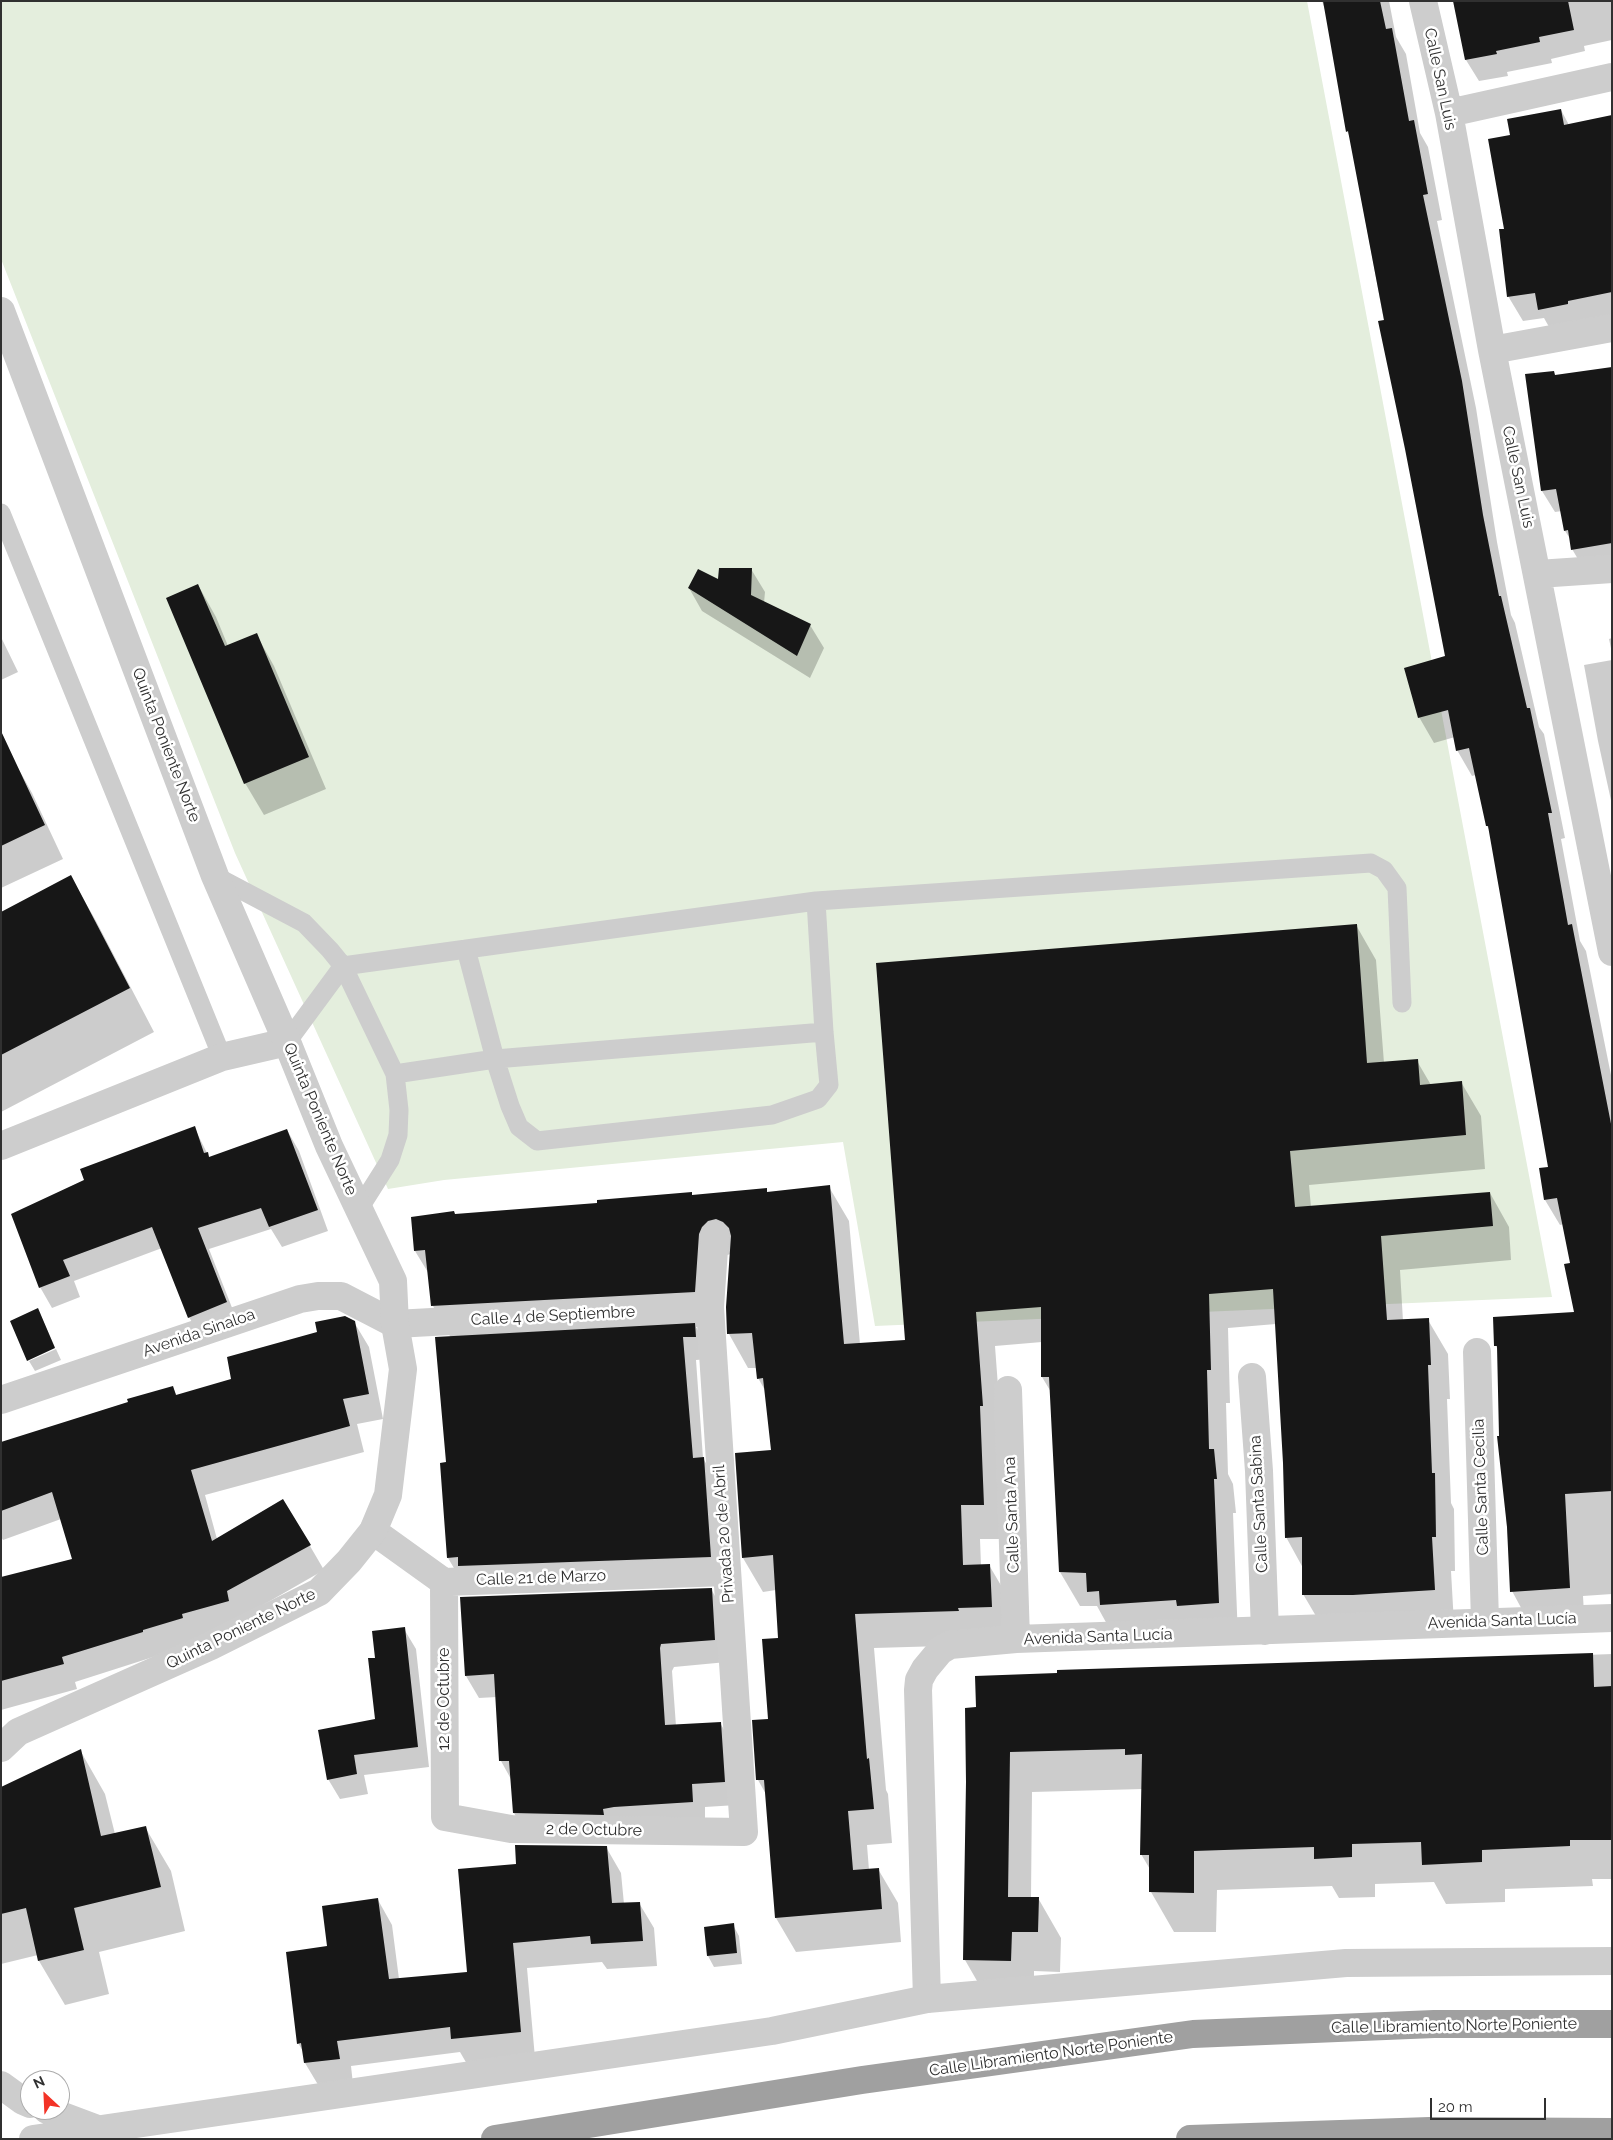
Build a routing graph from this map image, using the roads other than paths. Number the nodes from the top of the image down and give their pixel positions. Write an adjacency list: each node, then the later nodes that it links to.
1 (1423, 1): 3 (street, Calle San Luis)
2 (1612, 77): 3 (street)
3 (1449, 113): 6 (street, Calle San Luis)
4 (1, 311): 10 (street, Quinta Poniente Norte)
5 (1612, 328): 6 (street)
6 (1492, 350): 9 (street, Calle San Luis)
7 (1, 512): 18 (lane)
8 (1612, 568): 9 (street)
9 (1538, 574): 13 (street, Calle San Luis)
10 (216, 876): 14 (lane); 17 (street, Quinta Poniente Norte)
11 (816, 901): 12 (lane); 15 (lane); 16 (lane)
12 (466, 949): 14 (lane); 19 (lane)
13 (1612, 952)
14 (343, 966): 17 (lane); 20 (lane)
15 (1402, 1003)
16 (824, 1032): 19 (lane); 19 (lane)
17 (287, 1042): 18 (street); 22 (street, Quinta Poniente Norte)
18 (222, 1057): 21 (street)
19 (495, 1059): 20 (lane)
20 (395, 1074): 22 (lane)
21 (1, 1146)
22 (360, 1209): 25 (street, Quinta Poniente Norte)
23 (715, 1235): 24 (street, Privada 20 de Abril)
24 (710, 1307): 25 (street, Calle 4 de Septiembre); 31 (street, Privada 20 de Abril)
25 (396, 1324): 29 (street, Avenida Sinaloa); 30 (street, Quinta Poniente Norte)
26 (1477, 1352): 34 (street, Calle Santa Cecilia)
27 (1252, 1377): 35 (street, Calle Santa Sabina)
28 (1008, 1390): 36 (street, Calle Santa Ana)
29 (1, 1400)
30 (373, 1530): 32 (street); 37 (street, Quinta Poniente Norte)
31 (726, 1572): 32 (street, Calle 21 de Marzo); 39 (street, Privada 20 de Abril)
32 (444, 1582): 38 (street, 12 de Octubre)
33 (1612, 1618): 34 (street, Avenida Santa Lucía)
34 (1485, 1622): 35 (street, Avenida Santa Lucía)
35 (1265, 1631): 36 (street, Avenida Santa Lucía)
36 (1016, 1639): 41 (street, Avenida Santa Lucía)
37 (7, 1739)
38 (445, 1817): 39 (street, 2 de Octubre)
39 (744, 1832)
40 (1612, 1961): 41 (street)
41 (927, 1999): 46 (street)
42 (1612, 2024): 49 (highway, Calle Libramiento Norte Poniente)
43 (1, 2085): 44 (street)
44 (20, 2099)
45 (70, 2119): 46 (street)
46 (98, 2129): 48 (street)
47 (1612, 2132): 50 (highway)
48 (33, 2139)
49 (495, 2139)
50 (1190, 2139)

